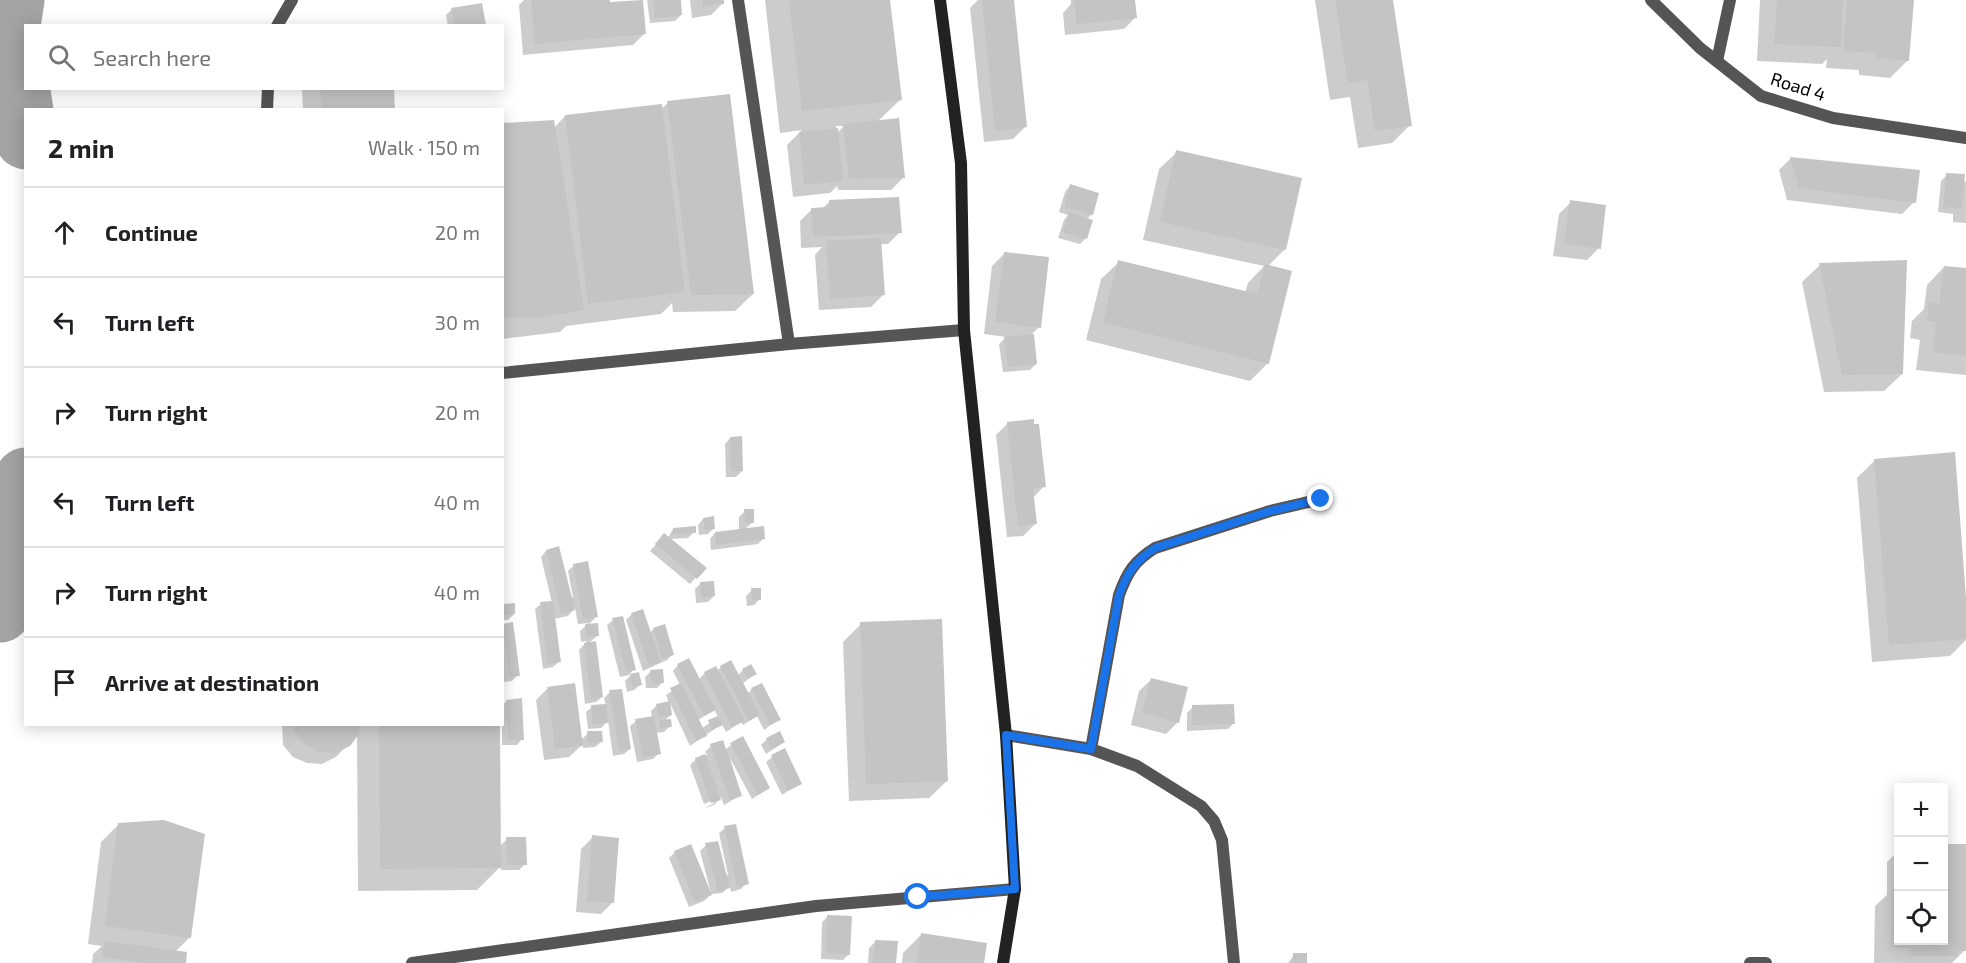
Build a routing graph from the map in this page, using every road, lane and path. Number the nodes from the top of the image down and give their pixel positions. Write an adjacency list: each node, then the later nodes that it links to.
1 (292, 0): 6 (street)
2 (738, 0): 12 (street)
3 (940, 0): 11 (street)
4 (1651, 0): 7 (street, Road 4)
5 (1730, 0): 7 (street)
6 (278, 24)
7 (1717, 62): 10 (street, Road 4)
8 (268, 90): 9 (street)
9 (267, 108)
10 (1966, 138)
11 (964, 330): 12 (street); 15 (street)
12 (789, 344): 13 (street)
13 (504, 373)
14 (1321, 499): 16 (street)
15 (1006, 735): 16 (street); 17 (street)
16 (1091, 749): 20 (street)
17 (1015, 889): 18 (street); 19 (street)
18 (412, 963)
19 (1003, 963)
20 (1234, 963)
21 (1750, 963): 22 (street)
22 (1766, 963)

